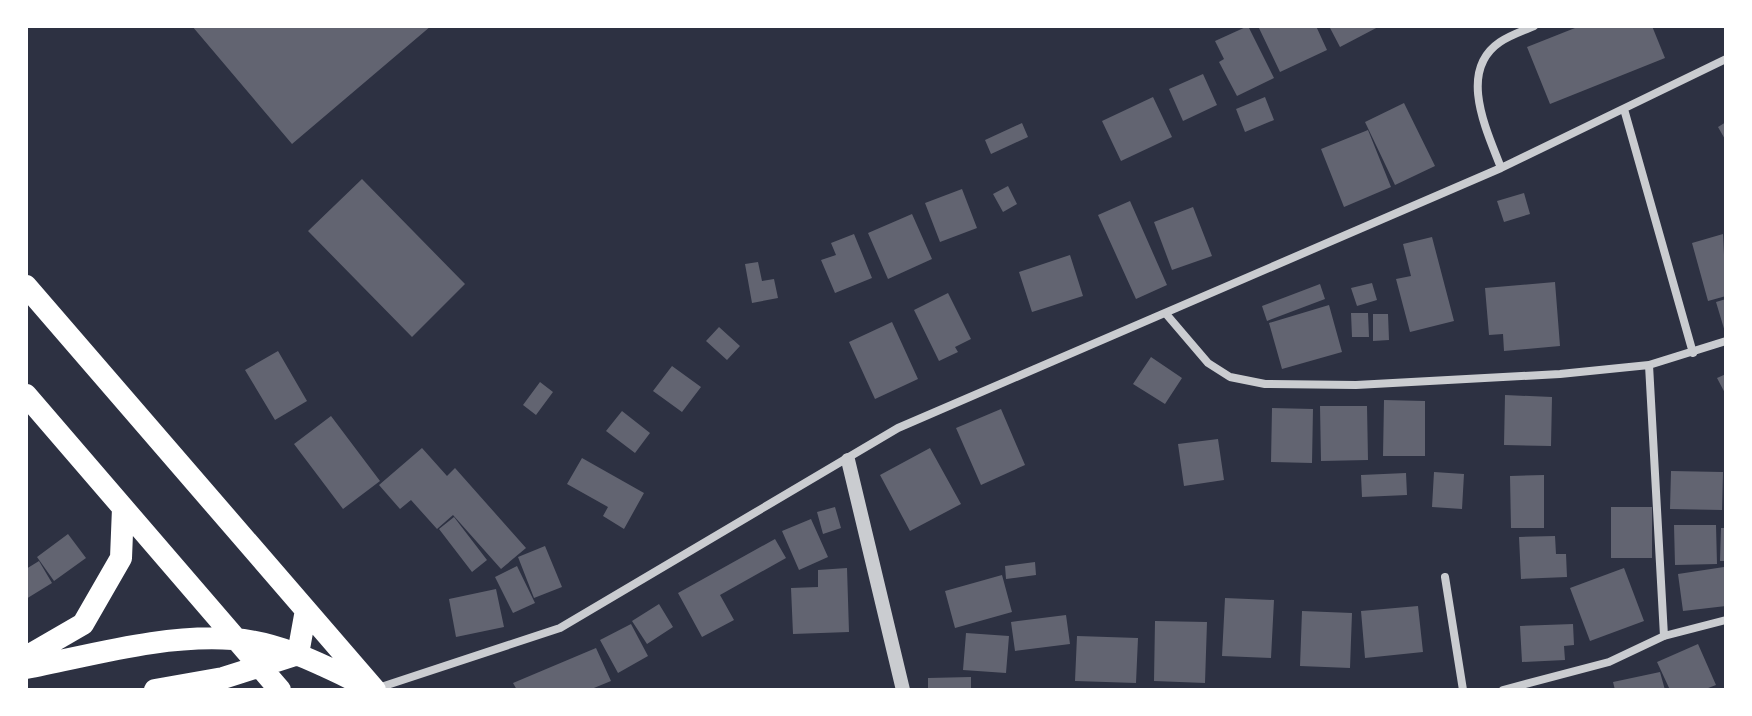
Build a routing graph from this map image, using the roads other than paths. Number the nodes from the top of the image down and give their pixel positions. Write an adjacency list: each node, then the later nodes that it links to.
1 (1534, 26): 4 (street)
2 (1726, 59): 3 (street)
3 (1624, 109): 4 (street); 8 (street)
4 (1501, 168): 6 (street)
5 (26, 286): 14 (highway)
6 (1167, 315): 9 (street); 11 (street)
7 (1726, 341): 8 (street)
8 (1693, 353): 9 (street)
9 (1649, 365): 16 (street)
10 (26, 395): 12 (highway)
11 (848, 460): 24 (street); 25 (street)
12 (123, 508): 17 (highway); 19 (highway)
13 (1445, 577): 26 (street)
14 (306, 610): 18 (highway); 24 (highway)
15 (1726, 620): 16 (street)
16 (1664, 636): 27 (street)
17 (236, 639): 18 (highway); 20 (highway); 21 (highway)
18 (298, 654): 20 (highway); 24 (highway)
19 (26, 657)
20 (259, 666): 22 (highway); 23 (highway)
21 (26, 668)
22 (155, 690)
23 (280, 690)
24 (375, 690)
25 (903, 690)
26 (1463, 690)
27 (1503, 690)

